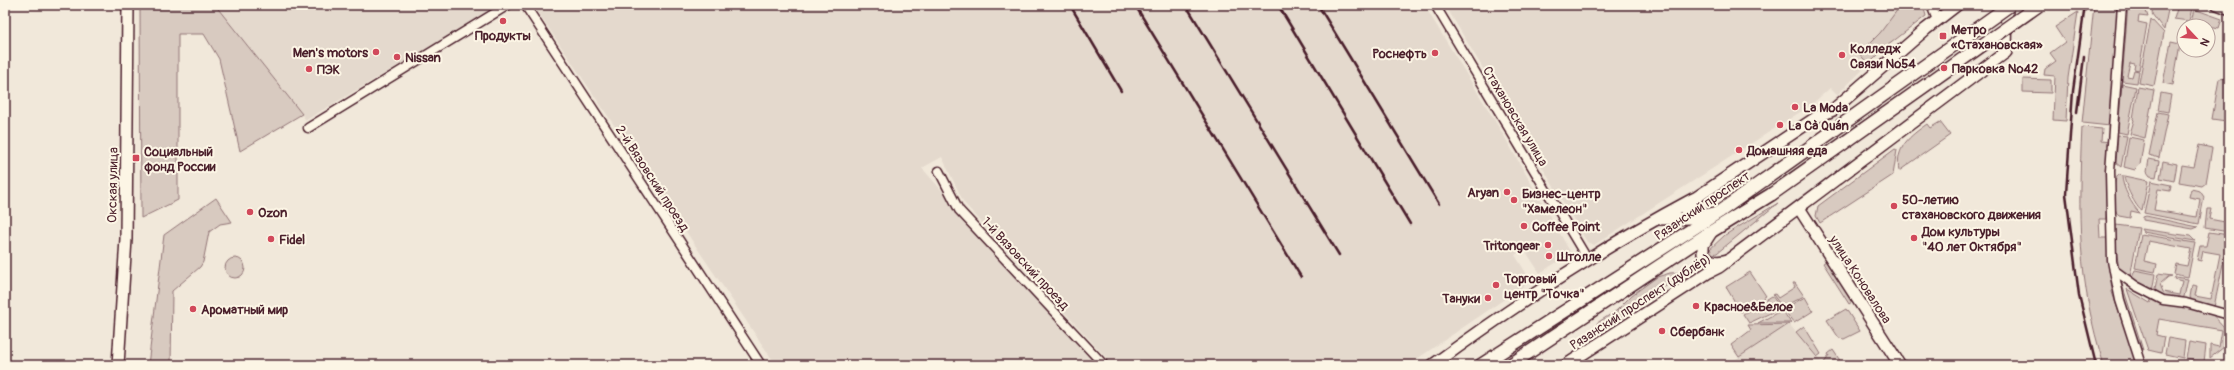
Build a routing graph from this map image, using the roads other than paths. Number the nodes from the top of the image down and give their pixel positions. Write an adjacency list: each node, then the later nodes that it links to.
1 (128, 5): 26 (main road, Окская улица)
2 (508, 5): 13 (street)
3 (525, 5): 27 (street, 2-й Вязовский проезд)
4 (1435, 5): 21 (street, Стахановская улица)
5 (1931, 5): 12 (street)
6 (1957, 5): 12 (main road)
7 (2039, 5): 20 (main road, bridge)
8 (2122, 5): 23 (street)
9 (2216, 5): 11 (street)
10 (2007, 7): 16 (main road, Рязанский проспект (дублёр)); 17 (main road, Рязанский проспект, bridge)
11 (2229, 10)
12 (1937, 20): 15 (main road)
13 (308, 128)
14 (939, 171): 28 (street, 1-й Вязовский проезд)
15 (1694, 198): 18 (main road); 19 (main road)
16 (1799, 208): 22 (main road, Рязанский проспект (дублёр)); 34 (main road, улица Коновалова)
17 (1719, 212): 18 (main road); 31 (main road, Рязанский проспект)
18 (1691, 218): 19 (main road)
19 (1652, 221): 21 (main road)
20 (1712, 231): 22 (main road); 32 (main road)
21 (1588, 260): 25 (main road)
22 (1729, 260): 33 (main road, Рязанский проспект (дублёр))
23 (2114, 270): 24 (street); 35 (street)
24 (2229, 315)
25 (1467, 340): 29 (main road); 30 (main road)
26 (118, 365)
27 (761, 365)
28 (1104, 365)
29 (1433, 365)
30 (1442, 365)
31 (1481, 365)
32 (1510, 365)
33 (1566, 365)
34 (1900, 365)
35 (2141, 365)

